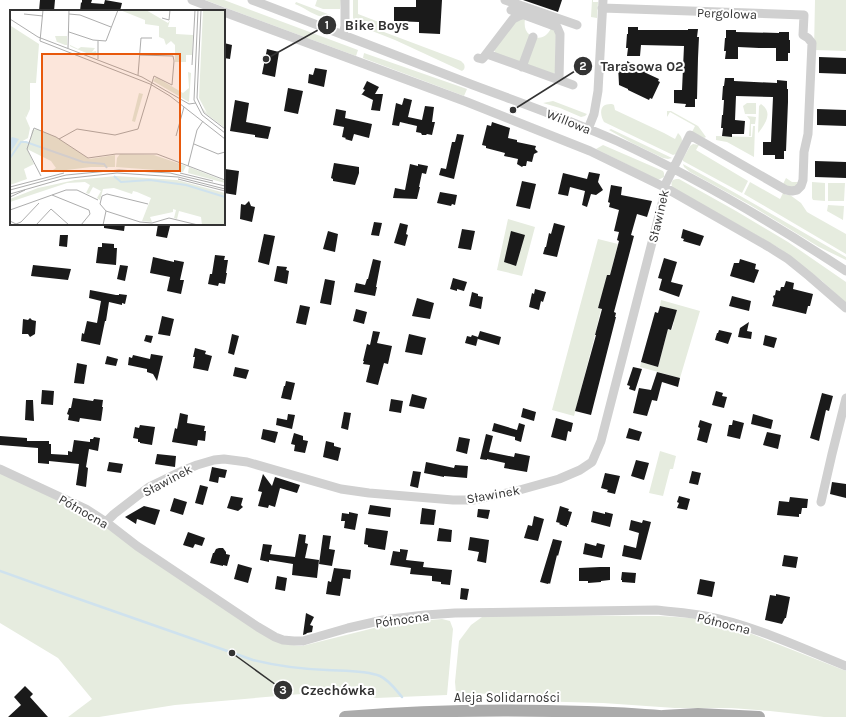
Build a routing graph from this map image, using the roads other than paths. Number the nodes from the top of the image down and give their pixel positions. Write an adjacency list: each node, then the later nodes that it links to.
1 (192, 0): 6 (street)
2 (252, 0): 12 (street, Willowa)
3 (345, 0): 12 (street)
4 (510, 4): 8 (street); 10 (street); 11 (street)
5 (603, 4): 9 (street, Pergolowa); 19 (street)
6 (220, 10)
7 (225, 12): 21 (street)
8 (523, 15): 11 (street); 17 (street)
9 (804, 15): 20 (street, Sławinek)
10 (577, 25)
11 (504, 31): 14 (street)
12 (343, 35): 19 (street, Willowa)
13 (533, 37): 16 (street)
14 (487, 54): 15 (street); 16 (street)
15 (478, 58)
16 (522, 67): 17 (street)
17 (559, 80): 18 (street)
18 (573, 85)
19 (588, 129): 20 (street, Willowa)
20 (673, 169): 21 (street, Sławinek); 22 (street, Willowa)
21 (664, 187): 23 (street); 27 (street, Sławinek)
22 (846, 270)
23 (846, 308)
24 (846, 398): 26 (street)
25 (0, 469): 27 (street, Północna)
26 (821, 502)
27 (106, 522): 28 (street, Północna)
28 (846, 666)
29 (345, 717): 30 (main road, Aleja Solidarności)
30 (666, 717): 31 (main road, Aleja Solidarności)
31 (760, 717)

